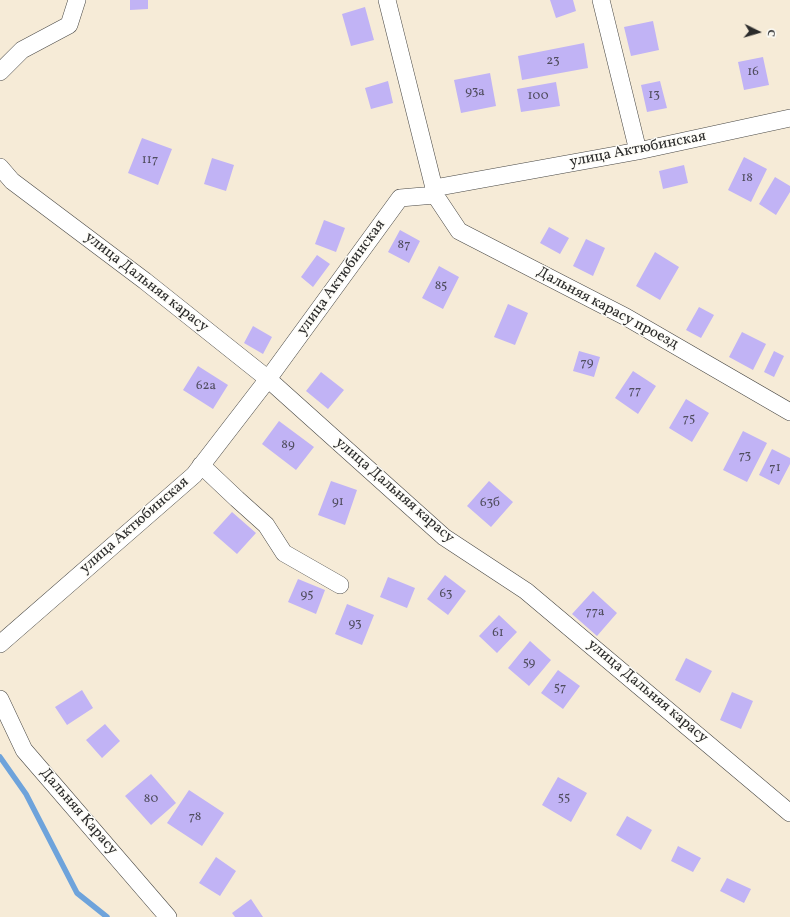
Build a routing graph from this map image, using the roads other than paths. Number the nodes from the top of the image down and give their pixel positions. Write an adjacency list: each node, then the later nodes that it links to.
1 (77, 0): 4 (street)
2 (387, 0): 8 (street, Дальняя карасу проезд)
3 (601, 0): 6 (street)
4 (0, 72)
5 (790, 118): 6 (street, улица Актюбинская)
6 (638, 151): 8 (street, улица Актюбинская)
7 (0, 167): 9 (street, улица Дальняя карасу)
8 (434, 192): 9 (street, улица Актюбинская); 10 (street, Дальняя карасу проезд)
9 (268, 379): 11 (street, улица Актюбинская); 15 (street, улица Дальняя карасу)
10 (790, 412)
11 (201, 465): 12 (street); 13 (street, улица Актюбинская)
12 (340, 585)
13 (0, 644)
14 (0, 699): 16 (street, Дальняя Карасу)
15 (790, 813)
16 (168, 917)

